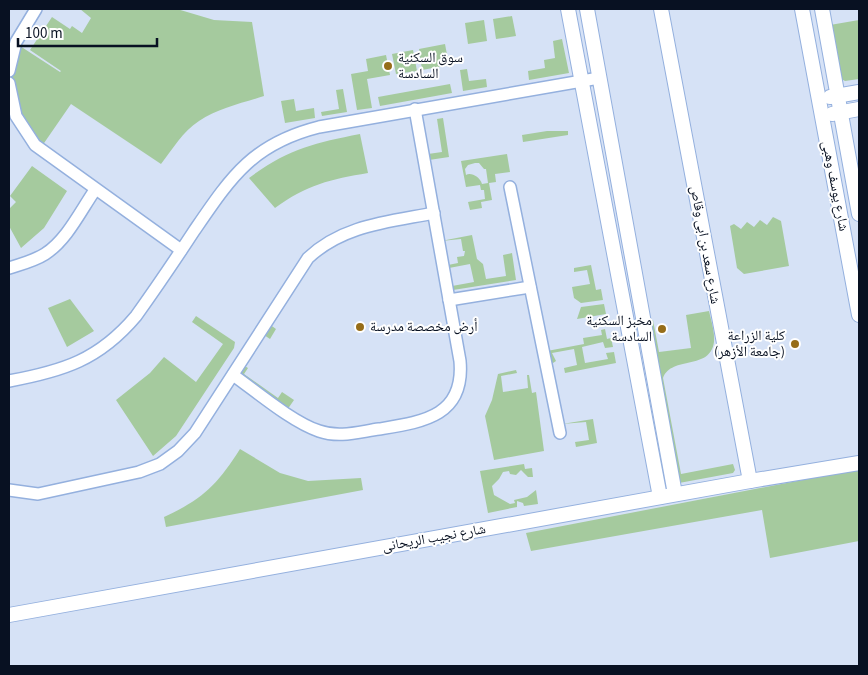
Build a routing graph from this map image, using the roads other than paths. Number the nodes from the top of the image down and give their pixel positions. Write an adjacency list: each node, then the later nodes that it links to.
1 (36, 9): 7 (street)
2 (568, 9): 9 (street)
3 (587, 9): 8 (street)
4 (661, 9): 31 (street, شارع سعد بن ابى وقاص)
5 (802, 9): 13 (street, شارع يوسف وهبى)
6 (822, 9): 12 (street, شارع يوسف وهبى)
7 (9, 71)
8 (599, 78): 9 (street); 33 (street)
9 (581, 80): 14 (street); 34 (street)
10 (9, 83): 19 (street)
11 (859, 92): 12 (street)
12 (838, 96): 13 (street); 16 (street, شارع يوسف وهبى)
13 (819, 99): 17 (street, شارع يوسف وهبى)
14 (415, 109): 20 (street); 22 (street)
15 (859, 109): 16 (street)
16 (841, 113): 17 (street); 21 (street, شارع يوسف وهبى)
17 (822, 116): 26 (street, شارع يوسف وهبى)
18 (510, 187): 24 (street)
19 (96, 190): 22 (street); 23 (street)
20 (434, 214): 25 (street); 27 (street)
21 (859, 214)
22 (181, 250): 28 (street)
23 (9, 268)
24 (530, 287): 25 (street); 29 (street)
25 (449, 300): 27 (street)
26 (859, 315)
27 (233, 375): 32 (street)
28 (9, 381)
29 (560, 433)
30 (859, 463): 31 (street, شارع نجيب الريحانى)
31 (750, 481): 33 (street, شارع نجيب الريحانى)
32 (9, 490)
33 (675, 494): 34 (street, شارع نجيب الريحانى)
34 (660, 497): 35 (street, شارع نجيب الريحانى)
35 (9, 615)

